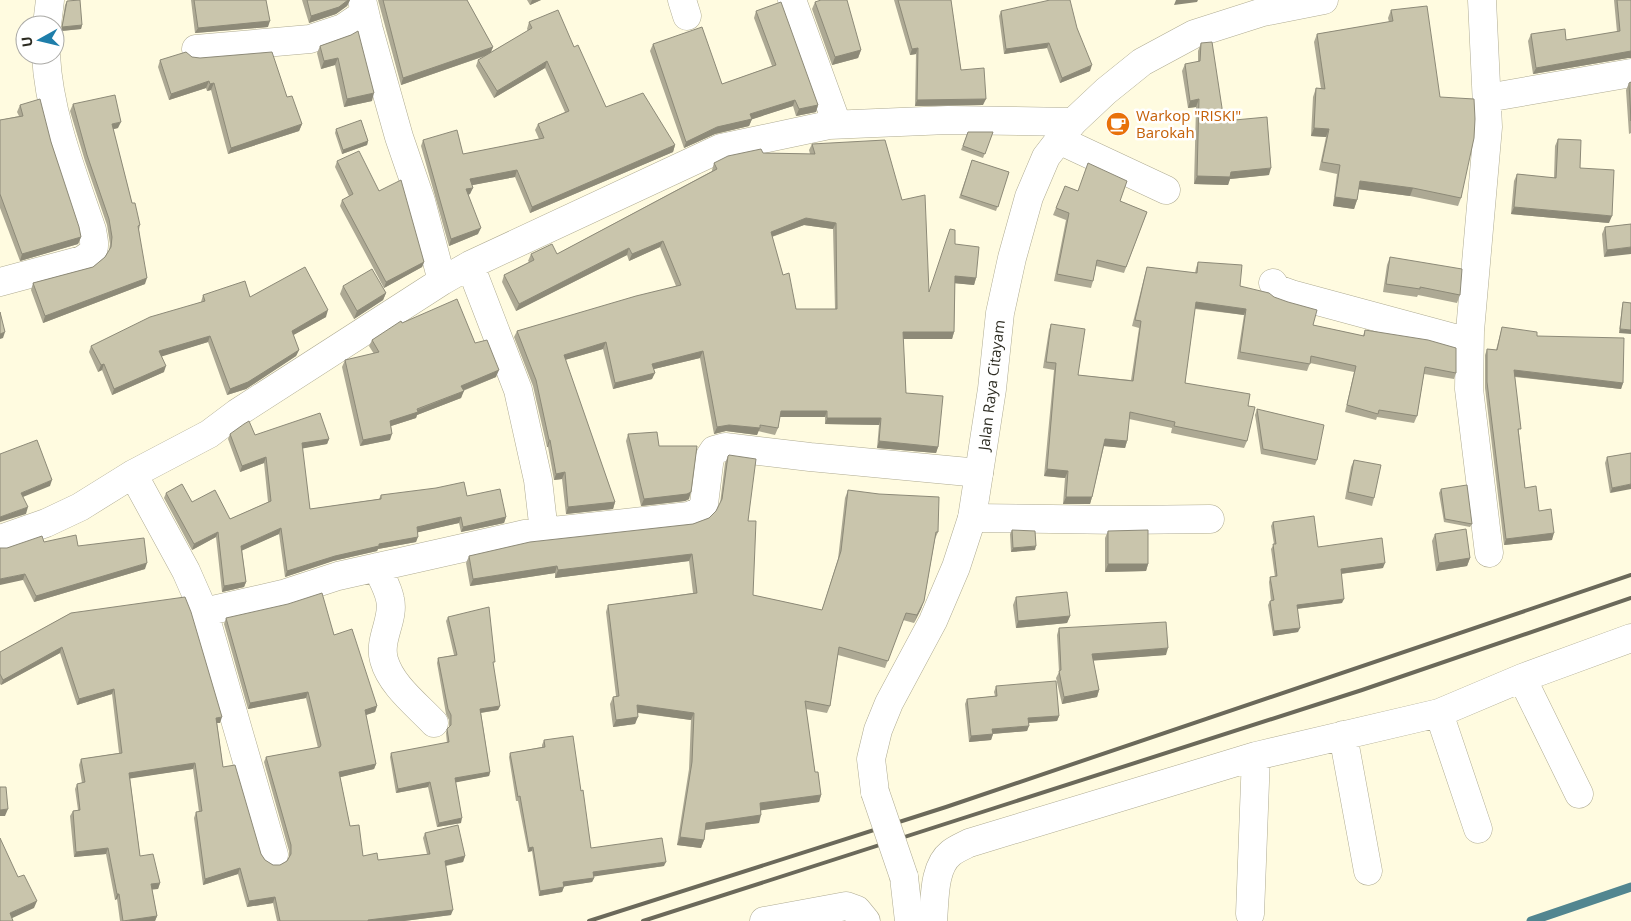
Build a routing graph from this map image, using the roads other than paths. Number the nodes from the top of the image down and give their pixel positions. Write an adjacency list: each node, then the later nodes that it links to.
1 (50, 0): 6 (street)
2 (792, 0): 11 (street)
3 (1324, 0): 12 (street, Jalan Raya Citayam)
4 (1482, 0): 10 (street)
5 (364, 6): 7 (street); 15 (street)
6 (48, 15)
7 (196, 49)
8 (47, 65): 16 (street)
9 (1631, 73): 10 (street)
10 (1487, 98): 18 (street)
11 (837, 124): 12 (street); 14 (street)
12 (1066, 131): 13 (street); 19 (street, Jalan Raya Citayam)
13 (1166, 190)
14 (470, 265): 15 (street); 23 (street)
15 (442, 281): 20 (street)
16 (0, 282)
17 (1273, 283): 18 (street)
18 (1469, 342): 25 (street)
19 (979, 472): 21 (street, Jalan Raya Citayam); 23 (street)
20 (133, 474): 24 (street); 27 (street)
21 (972, 518): 22 (street); 41 (street, Jalan Raya Citayam, bridge)
22 (1210, 519)
23 (544, 532): 26 (street)
24 (0, 539)
25 (1489, 553)
26 (377, 567): 27 (street); 31 (street)
27 (204, 612): 36 (street)
28 (1631, 638): 29 (street)
29 (1522, 678): 30 (street); 34 (street)
30 (1439, 713): 32 (street); 35 (street)
31 (434, 723)
32 (1343, 734): 33 (street); 37 (street)
33 (1256, 756): 38 (street); 42 (street)
34 (1579, 794)
35 (1478, 829)
36 (274, 855)
37 (1368, 871)
38 (1250, 914)
39 (764, 921): 40 (street)
40 (866, 921)
41 (909, 921)
42 (933, 921)

